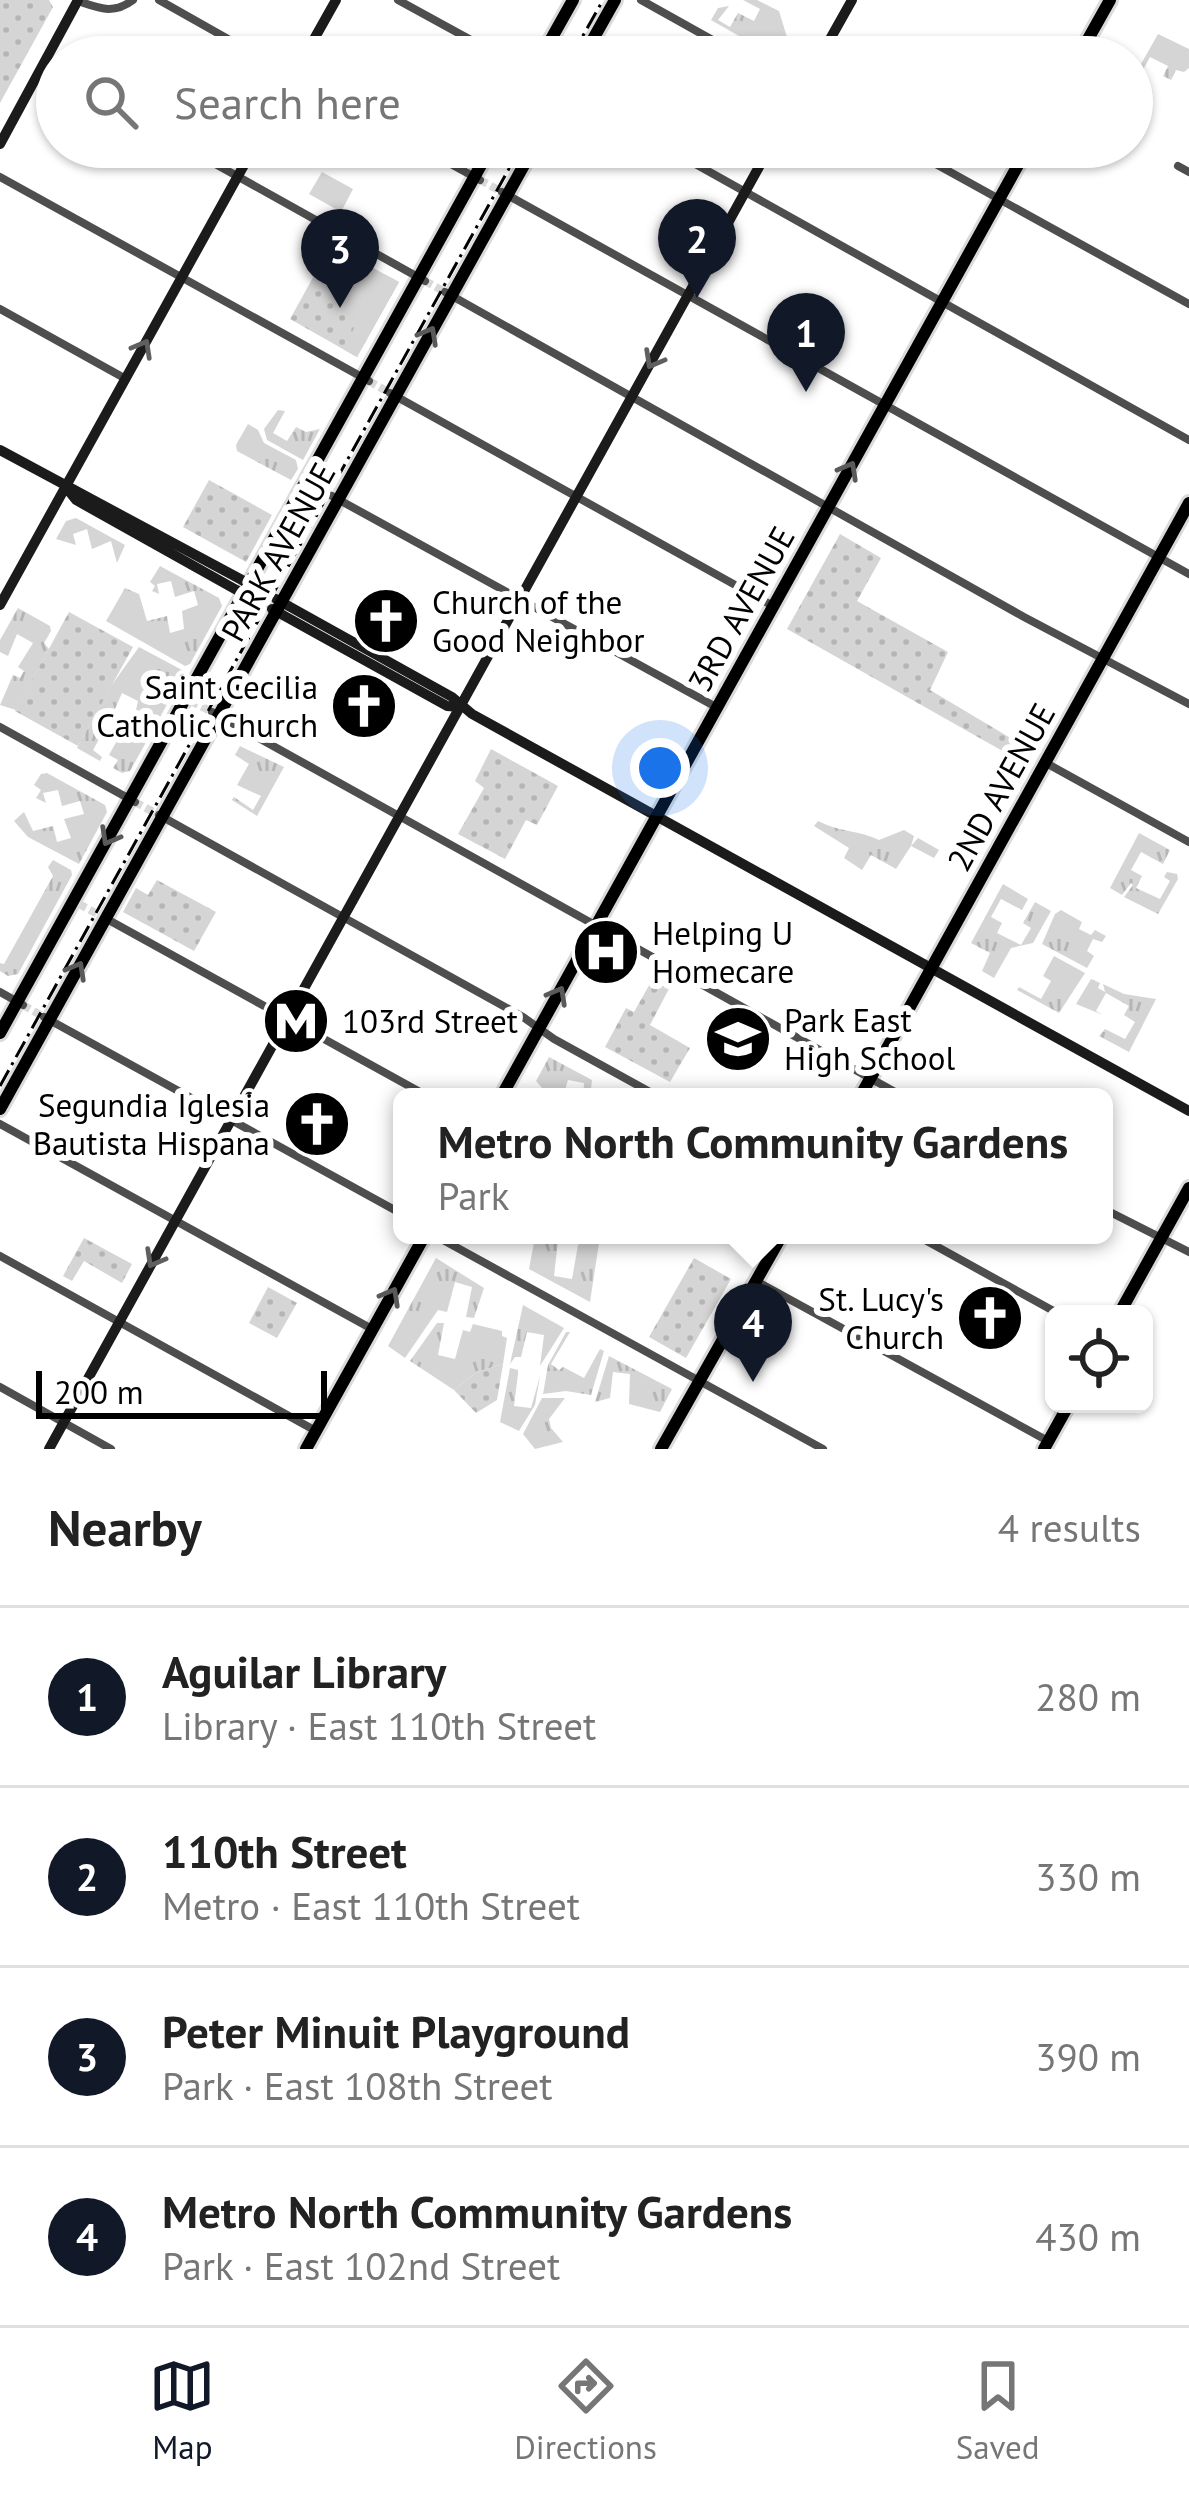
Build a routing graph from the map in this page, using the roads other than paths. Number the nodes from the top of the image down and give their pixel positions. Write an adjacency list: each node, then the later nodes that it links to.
1 (77, 0): 2 (street); 11 (main road)
2 (133, 0)
3 (159, 0): 12 (street)
4 (336, 0): 13 (main road)
5 (398, 0): 14 (street)
6 (573, 0): 15 (main road)
7 (615, 0): 16 (main road)
8 (641, 0): 17 (street)
9 (852, 0): 18 (main road)
10 (1110, 0): 19 (main road)
11 (59, 36)
12 (223, 36)
13 (316, 36)
14 (464, 36)
15 (553, 36)
16 (595, 36)
17 (705, 36)
18 (832, 36)
19 (1090, 36)
20 (36, 80): 21 (main road)
21 (0, 144)
22 (1178, 166): 32 (street)
23 (223, 168): 33 (street)
24 (242, 168): 33 (main road)
25 (458, 168): 35 (street)
26 (482, 168): 35 (main road, PARK AVENUE)
27 (521, 168): 37 (main road, PARK AVENUE)
28 (703, 168): 36 (street)
29 (759, 168): 36 (main road)
30 (943, 168): 38 (street)
31 (1017, 168): 38 (main road, 3RD AVENUE)
32 (1189, 172)
33 (238, 176): 39 (main road); 40 (street)
34 (0, 177): 39 (street)
35 (478, 179): 40 (main road, PARK AVENUE)
36 (746, 192): 42 (main road); 43 (street)
37 (504, 194): 41 (main road, PARK AVENUE); 42 (street)
38 (1000, 199): 43 (main road, 3RD AVENUE); 44 (street)
39 (182, 278): 46 (main road, one-way to 39); 47 (street)
40 (422, 279): 47 (main road, PARK AVENUE)
41 (448, 294): 48 (main road, PARK AVENUE, one-way to 41); 49 (street)
42 (688, 295): 49 (main road, one-way to 49); 50 (street)
43 (942, 303): 50 (main road, 3RD AVENUE); 51 (street)
44 (1189, 304)
45 (0, 309): 46 (street)
46 (126, 380): 53 (main road)
47 (366, 380): 60 (main road, PARK AVENUE)
48 (393, 395): 54 (street); 55 (main road, PARK AVENUE)
49 (633, 396): 54 (main road); 57 (street)
50 (885, 404): 57 (main road, 3RD AVENUE, one-way to 50); 58 (street)
51 (1189, 440)
52 (0, 450): 53 (main road)
53 (66, 487): 60 (main road); 62 (main road)
54 (577, 496): 61 (main road); 64 (street)
55 (335, 497): 61 (street); 63 (main road, PARK AVENUE)
56 (1189, 503): 58 (main road, 2ND AVENUE)
57 (829, 506): 64 (main road, 3RD AVENUE); 65 (street)
58 (1160, 557): 59 (street); 65 (main road, 2ND AVENUE)
59 (1189, 574)
60 (249, 590): 72 (main road, PARK AVENUE)
61 (521, 598): 67 (main road); 68 (street)
62 (2, 599)
63 (276, 605): 67 (main road); 69 (main road, PARK AVENUE)
64 (773, 607): 68 (main road, 3RD AVENUE)
65 (1103, 658): 66 (street); 71 (main road, 2ND AVENUE)
66 (1189, 704)
67 (460, 707): 74 (main road); 75 (main road)
68 (717, 708): 75 (main road, 3RD AVENUE)
69 (215, 714): 73 (main road, PARK AVENUE); 74 (street)
70 (0, 727): 72 (street)
71 (1045, 762): 76 (street); 80 (main road, 2ND AVENUE)
72 (132, 801): 82 (main road, PARK AVENUE, one-way to 82)
73 (159, 815): 77 (main road, PARK AVENUE); 78 (street)
74 (400, 815): 78 (main road); 79 (street)
75 (657, 816): 79 (main road, 3RD AVENUE); 80 (main road)
76 (1189, 842)
77 (103, 917): 83 (main road, PARK AVENUE, one-way to 77); 84 (street)
78 (344, 917): 84 (main road); 85 (street)
79 (596, 926): 85 (main road, 3RD AVENUE, one-way to 79); 87 (street)
80 (931, 968): 87 (main road, 2ND AVENUE); 94 (main road)
81 (0, 992): 82 (street)
82 (20, 1003): 86 (main road, PARK AVENUE)
83 (47, 1018): 93 (main road, PARK AVENUE); 95 (street)
84 (288, 1018): 88 (street); 95 (main road)
85 (539, 1029): 89 (main road, 3RD AVENUE); 90 (street)
86 (0, 1033)
87 (871, 1078): 91 (main road, 2ND AVENUE); 92 (street)
88 (413, 1088)
89 (506, 1088)
90 (643, 1088)
91 (865, 1088)
92 (888, 1088)
93 (0, 1109)
94 (1189, 1111)
95 (231, 1119): 98 (street); 100 (main road)
96 (0, 1124): 100 (street)
97 (1189, 1189): 101 (main road)
98 (393, 1209)
99 (1113, 1213): 101 (street)
100 (175, 1221): 111 (main road, one-way to 111); 112 (street)
101 (1161, 1240): 106 (street); 109 (main road)
102 (420, 1244): 112 (main road, one-way to 102)
103 (450, 1244): 113 (street)
104 (777, 1244): 108 (main road)
105 (932, 1244): 110 (street)
106 (1189, 1252)
107 (0, 1256): 111 (street)
108 (756, 1281): 113 (main road); 118 (street)
109 (1124, 1305)
110 (1045, 1306)
111 (120, 1322): 116 (main road); 117 (street)
112 (372, 1329): 117 (main road)
113 (699, 1382): 122 (main road); 123 (street)
114 (0, 1387): 116 (street)
115 (1064, 1413): 118 (main road)
116 (63, 1422): 119 (main road); 120 (street)
117 (316, 1431): 121 (main road)
118 (1046, 1445)
119 (49, 1449)
120 (111, 1449)
121 (306, 1449)
122 (661, 1449)
123 (823, 1449)

